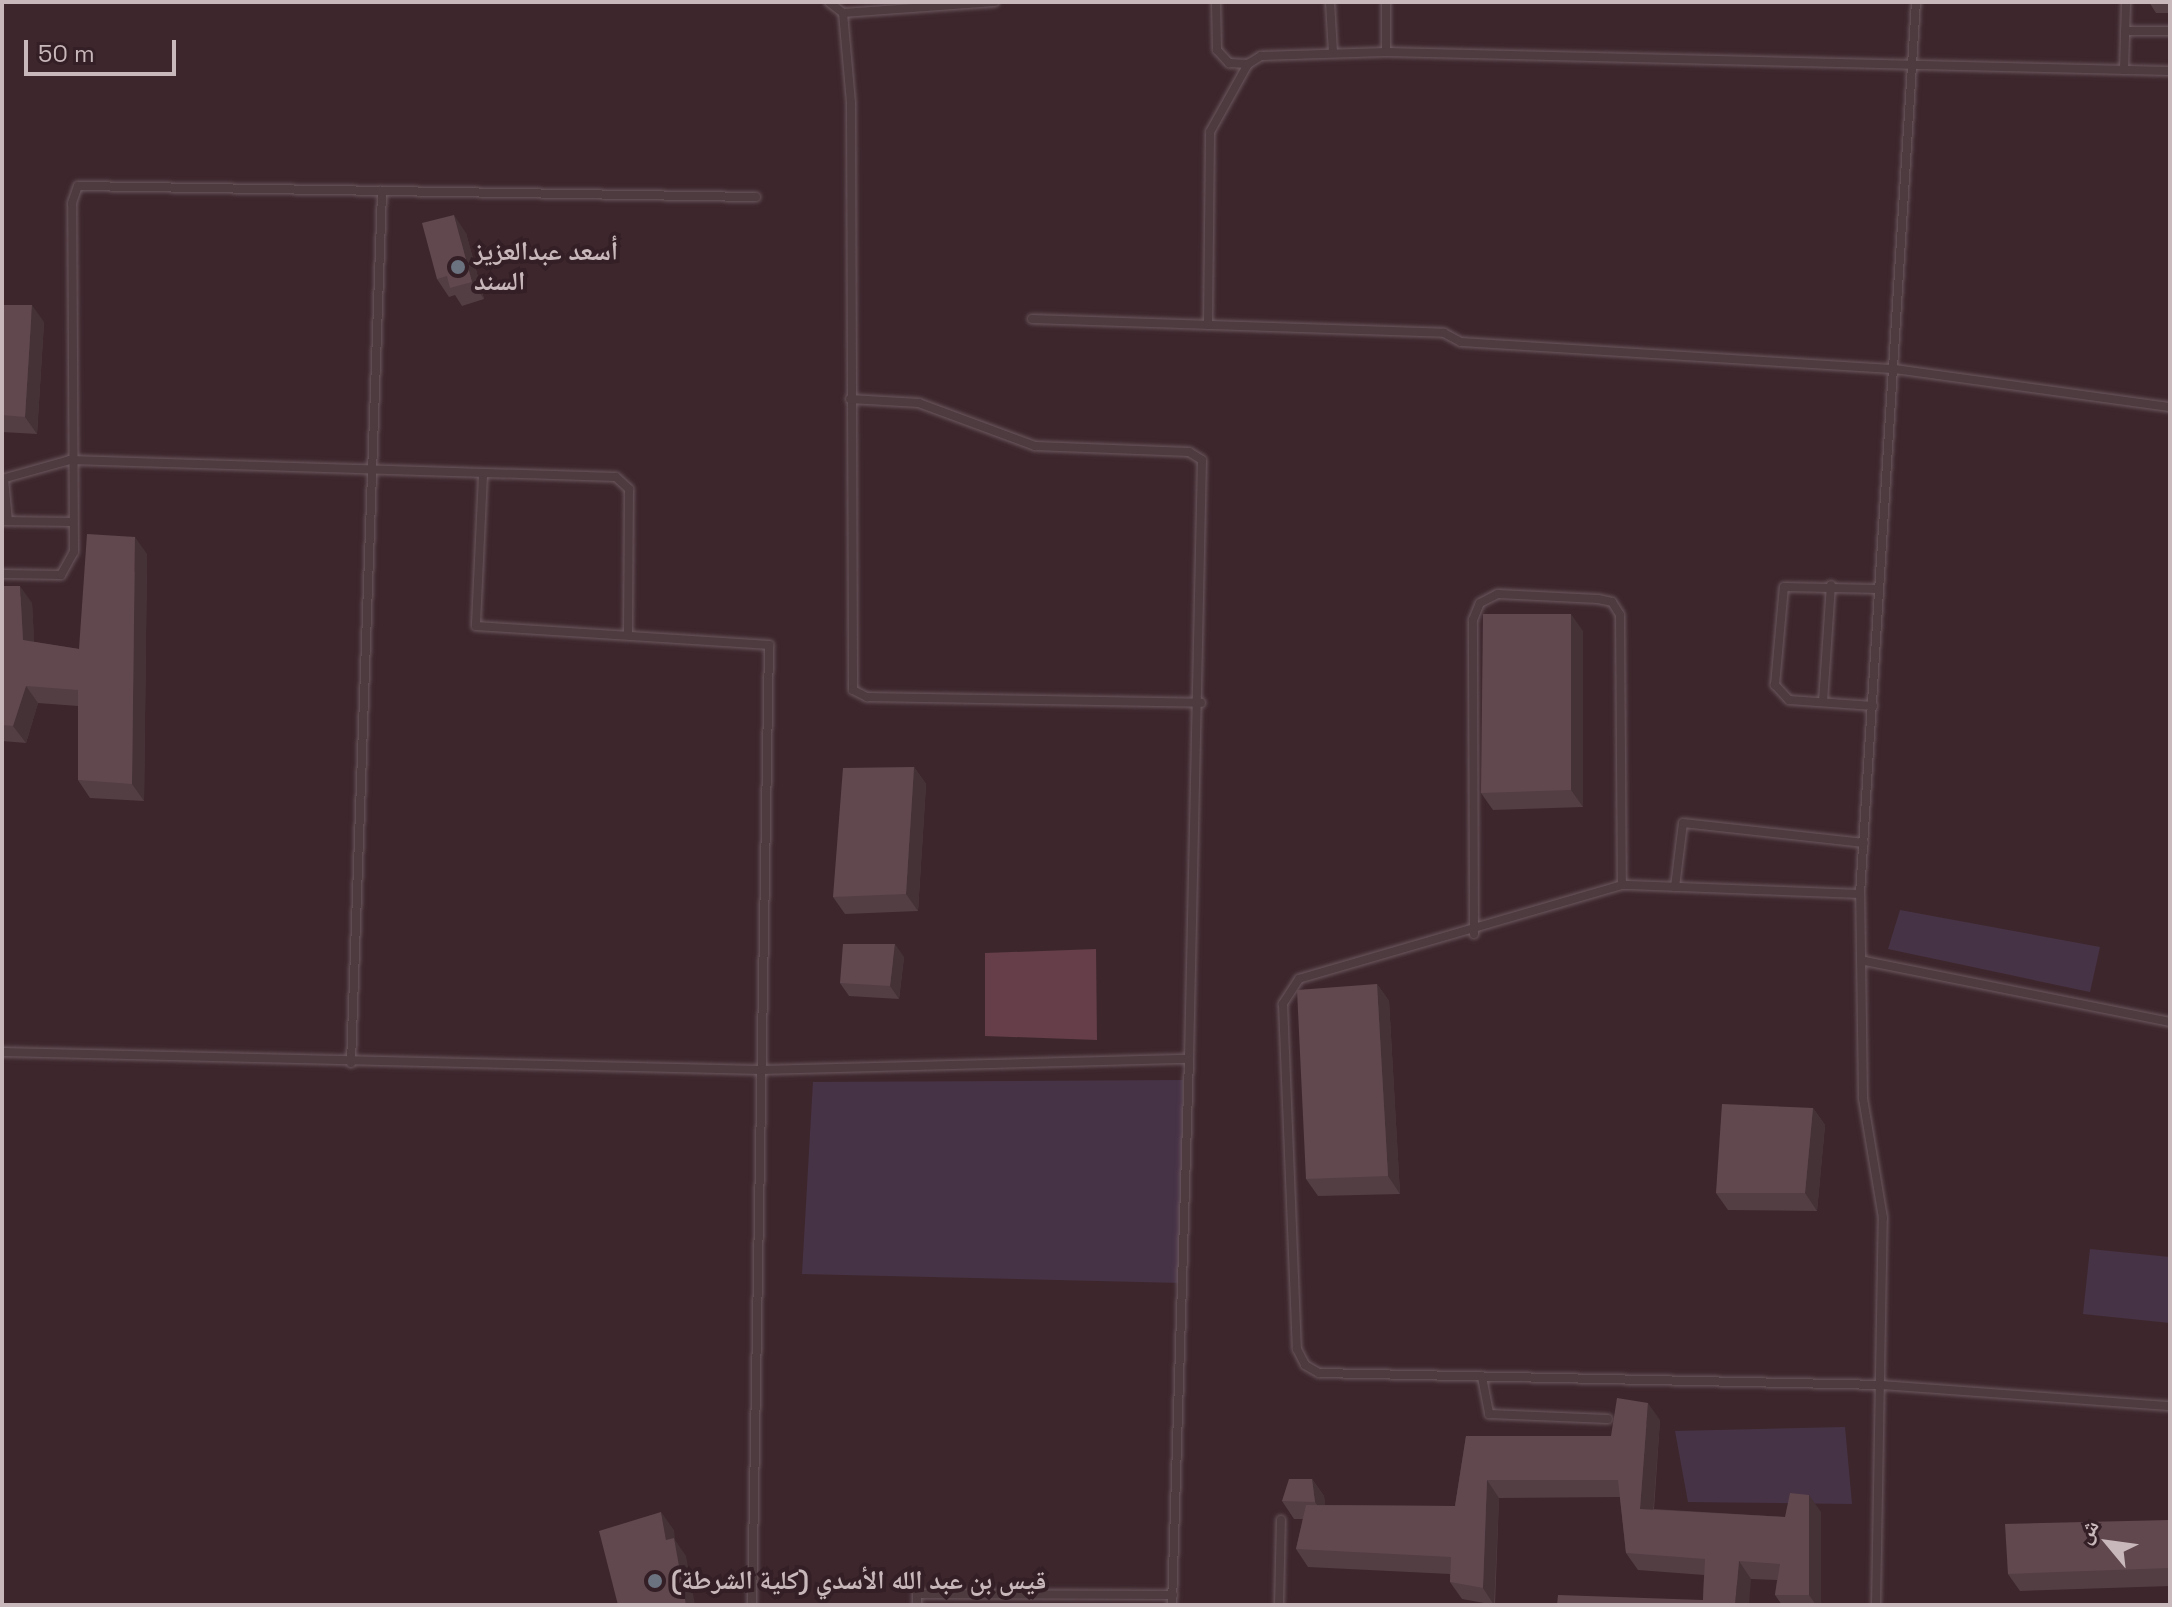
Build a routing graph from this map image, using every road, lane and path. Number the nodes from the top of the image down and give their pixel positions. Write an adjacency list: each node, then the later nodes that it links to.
1 (829, 2): 8 (lane)
2 (995, 2): 8 (lane)
3 (1216, 2): 14 (lane)
4 (1330, 2): 12 (lane)
5 (1386, 2): 11 (lane)
6 (1916, 2): 13 (lane)
7 (2126, 2): 9 (lane)
8 (843, 13): 22 (lane)
9 (2125, 31): 10 (lane); 15 (lane)
10 (2170, 31)
11 (1386, 52): 12 (lane); 13 (lane)
12 (1333, 53): 14 (lane)
13 (1913, 62): 15 (lane); 21 (lane)
14 (1248, 64): 20 (lane)
15 (2124, 70): 16 (lane)
16 (2170, 71)
17 (382, 191): 18 (lane); 24 (lane); 25 (lane)
18 (756, 197)
19 (1032, 319): 20 (lane)
20 (1208, 325): 21 (lane)
21 (1895, 369): 23 (lane); 32 (lane)
22 (850, 399): 35 (lane); 35 (lane)
23 (2170, 407)
24 (70, 460): 25 (lane); 27 (lane); 29 (lane)
25 (372, 472): 26 (lane); 46 (lane)
26 (483, 475): 33 (lane); 33 (lane)
27 (3, 479): 28 (lane)
28 (5, 521): 29 (lane)
29 (73, 522): 30 (lane)
30 (2, 574)
31 (1831, 585): 32 (lane); 34 (lane); 34 (lane)
32 (1879, 589): 36 (lane)
33 (628, 632): 47 (lane)
34 (1823, 702): 36 (lane)
35 (1201, 703): 45 (lane)
36 (1873, 706): 37 (lane)
37 (1864, 843): 39 (lane); 40 (lane)
38 (1622, 885): 39 (lane); 41 (lane); 41 (lane)
39 (1675, 887): 40 (lane)
40 (1860, 894): 42 (lane)
41 (1474, 934): 48 (lane)
42 (1865, 961): 43 (lane); 49 (lane)
43 (2170, 1022)
44 (2, 1052): 46 (lane)
45 (1189, 1059): 47 (lane); 53 (lane)
46 (351, 1063): 47 (lane)
47 (761, 1070): 54 (lane)
48 (1482, 1377): 49 (lane); 51 (lane)
49 (1882, 1385): 50 (lane); 57 (lane)
50 (2170, 1406)
51 (1608, 1419)
52 (1281, 1520): 56 (lane)
53 (1172, 1600): 55 (lane)
54 (752, 1605)
55 (917, 1605)
56 (1279, 1605)
57 (1876, 1605)

